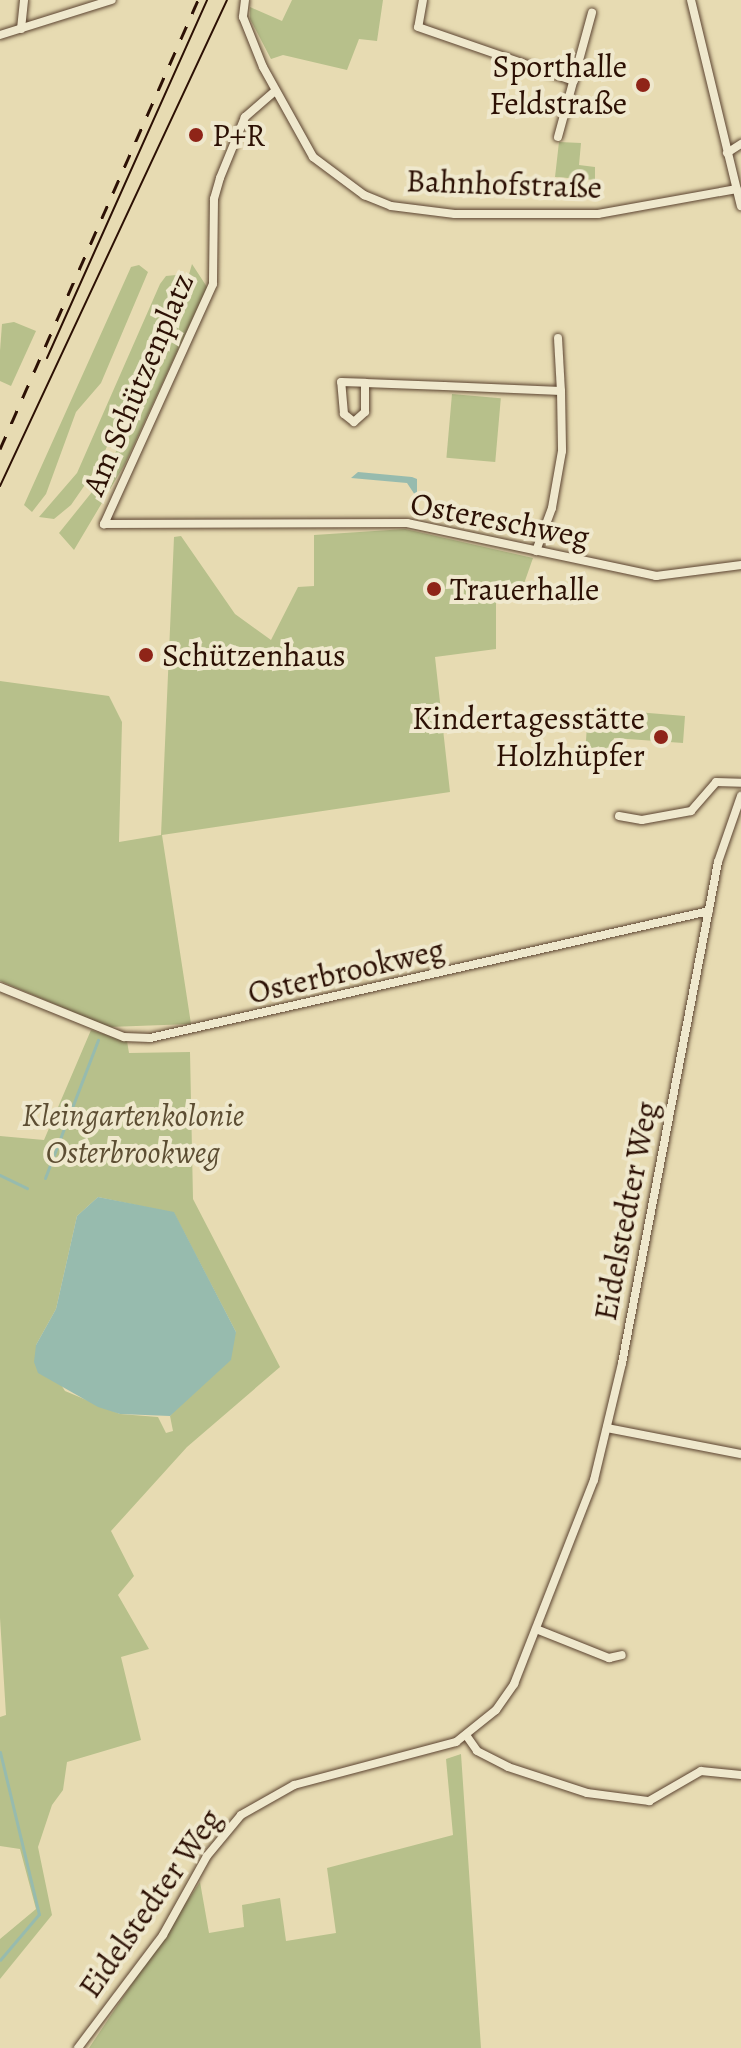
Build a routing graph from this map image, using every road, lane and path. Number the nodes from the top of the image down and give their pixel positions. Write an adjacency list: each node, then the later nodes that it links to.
1 (24, 0): 7 (street)
2 (112, 0): 7 (street)
3 (245, 0): 10 (street, Bahnhofstraße)
4 (423, 0): 9 (street)
5 (691, 0): 13 (street)
6 (592, 13): 9 (street)
7 (21, 29): 8 (street)
8 (0, 35)
9 (574, 81): 11 (street)
10 (275, 91): 14 (street, Bahnhofstraße); 19 (street, Am Schützenplatz)
11 (558, 137)
12 (741, 144): 13 (street)
13 (727, 153): 14 (street)
14 (737, 189): 15 (street)
15 (741, 206)
16 (558, 338): 18 (street)
17 (365, 383): 17 (street); 18 (street)
18 (561, 391): 20 (street)
19 (104, 524): 20 (street, Ostereschweg)
20 (536, 551): 21 (street, Ostereschweg)
21 (741, 565)
22 (741, 783): 24 (street)
23 (741, 796): 25 (street, Eidelstedter Weg)
24 (619, 816)
25 (709, 911): 26 (street, Osterbrookweg); 27 (street, Eidelstedter Weg)
26 (0, 987)
27 (607, 1428): 28 (street); 29 (street, Eidelstedter Weg)
28 (741, 1454)
29 (536, 1629): 30 (street); 31 (street, Eidelstedter Weg)
30 (622, 1655)
31 (466, 1735): 32 (street); 33 (street, Eidelstedter Weg)
32 (741, 1775)
33 (78, 2048)

